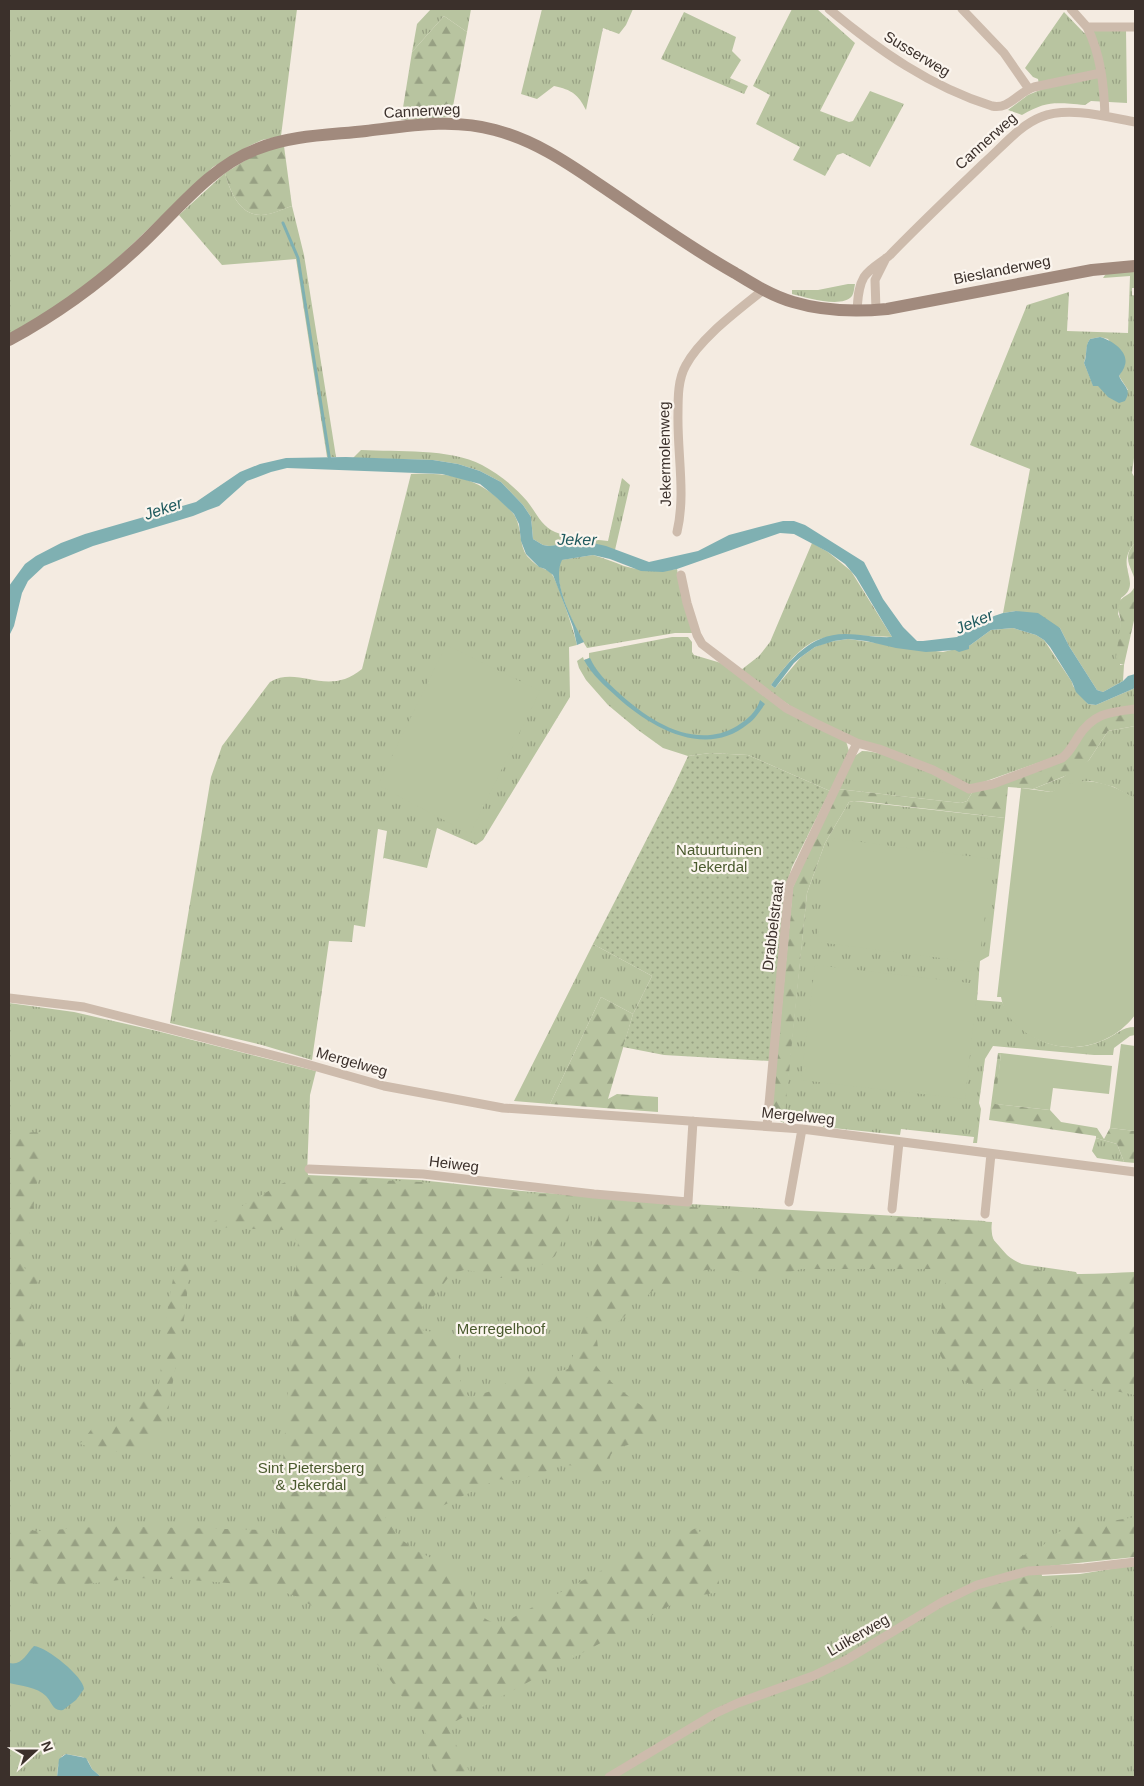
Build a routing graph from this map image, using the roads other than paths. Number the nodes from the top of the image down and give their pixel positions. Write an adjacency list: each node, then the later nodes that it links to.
1 (829, 9): 8 (street, Susserweg)
2 (962, 9): 7 (street)
3 (1071, 9): 4 (street)
4 (1087, 27): 5 (street); 6 (street)
5 (1135, 27)
6 (1101, 73): 7 (street, Cannerweg); 9 (street)
7 (1029, 89): 8 (street, Cannerweg)
8 (998, 107)
9 (1105, 116): 10 (street, Cannerweg); 11 (street, Cannerweg)
10 (1135, 122)
11 (886, 258): 14 (street, Cannerweg); 15 (street, Cannerweg)
12 (1135, 266): 15 (main road, Bieslanderweg)
13 (763, 290): 14 (main road, Cannerweg); 16 (main road, Cannerweg); 17 (street, Jekermolenweg)
14 (858, 310): 15 (main road, Cannerweg)
15 (876, 310)
16 (9, 340)
17 (677, 532)
18 (681, 574): 20 (street)
19 (1135, 710): 20 (street)
20 (857, 744): 23 (street, Drabbelstraat)
21 (9, 998): 22 (street, Mergelweg)
22 (693, 1121): 23 (street, Mergelweg); 27 (street, Heiweg)
23 (767, 1126): 24 (street, Mergelweg)
24 (802, 1129): 25 (street, Mergelweg); 29 (street)
25 (899, 1142): 26 (street, Mergelweg); 30 (street)
26 (991, 1154): 28 (street, Mergelweg); 31 (street)
27 (309, 1169)
28 (1135, 1172)
29 (788, 1202)
30 (892, 1209)
31 (985, 1214)
32 (1135, 1562): 33 (street, Luikerweg)
33 (609, 1777)

